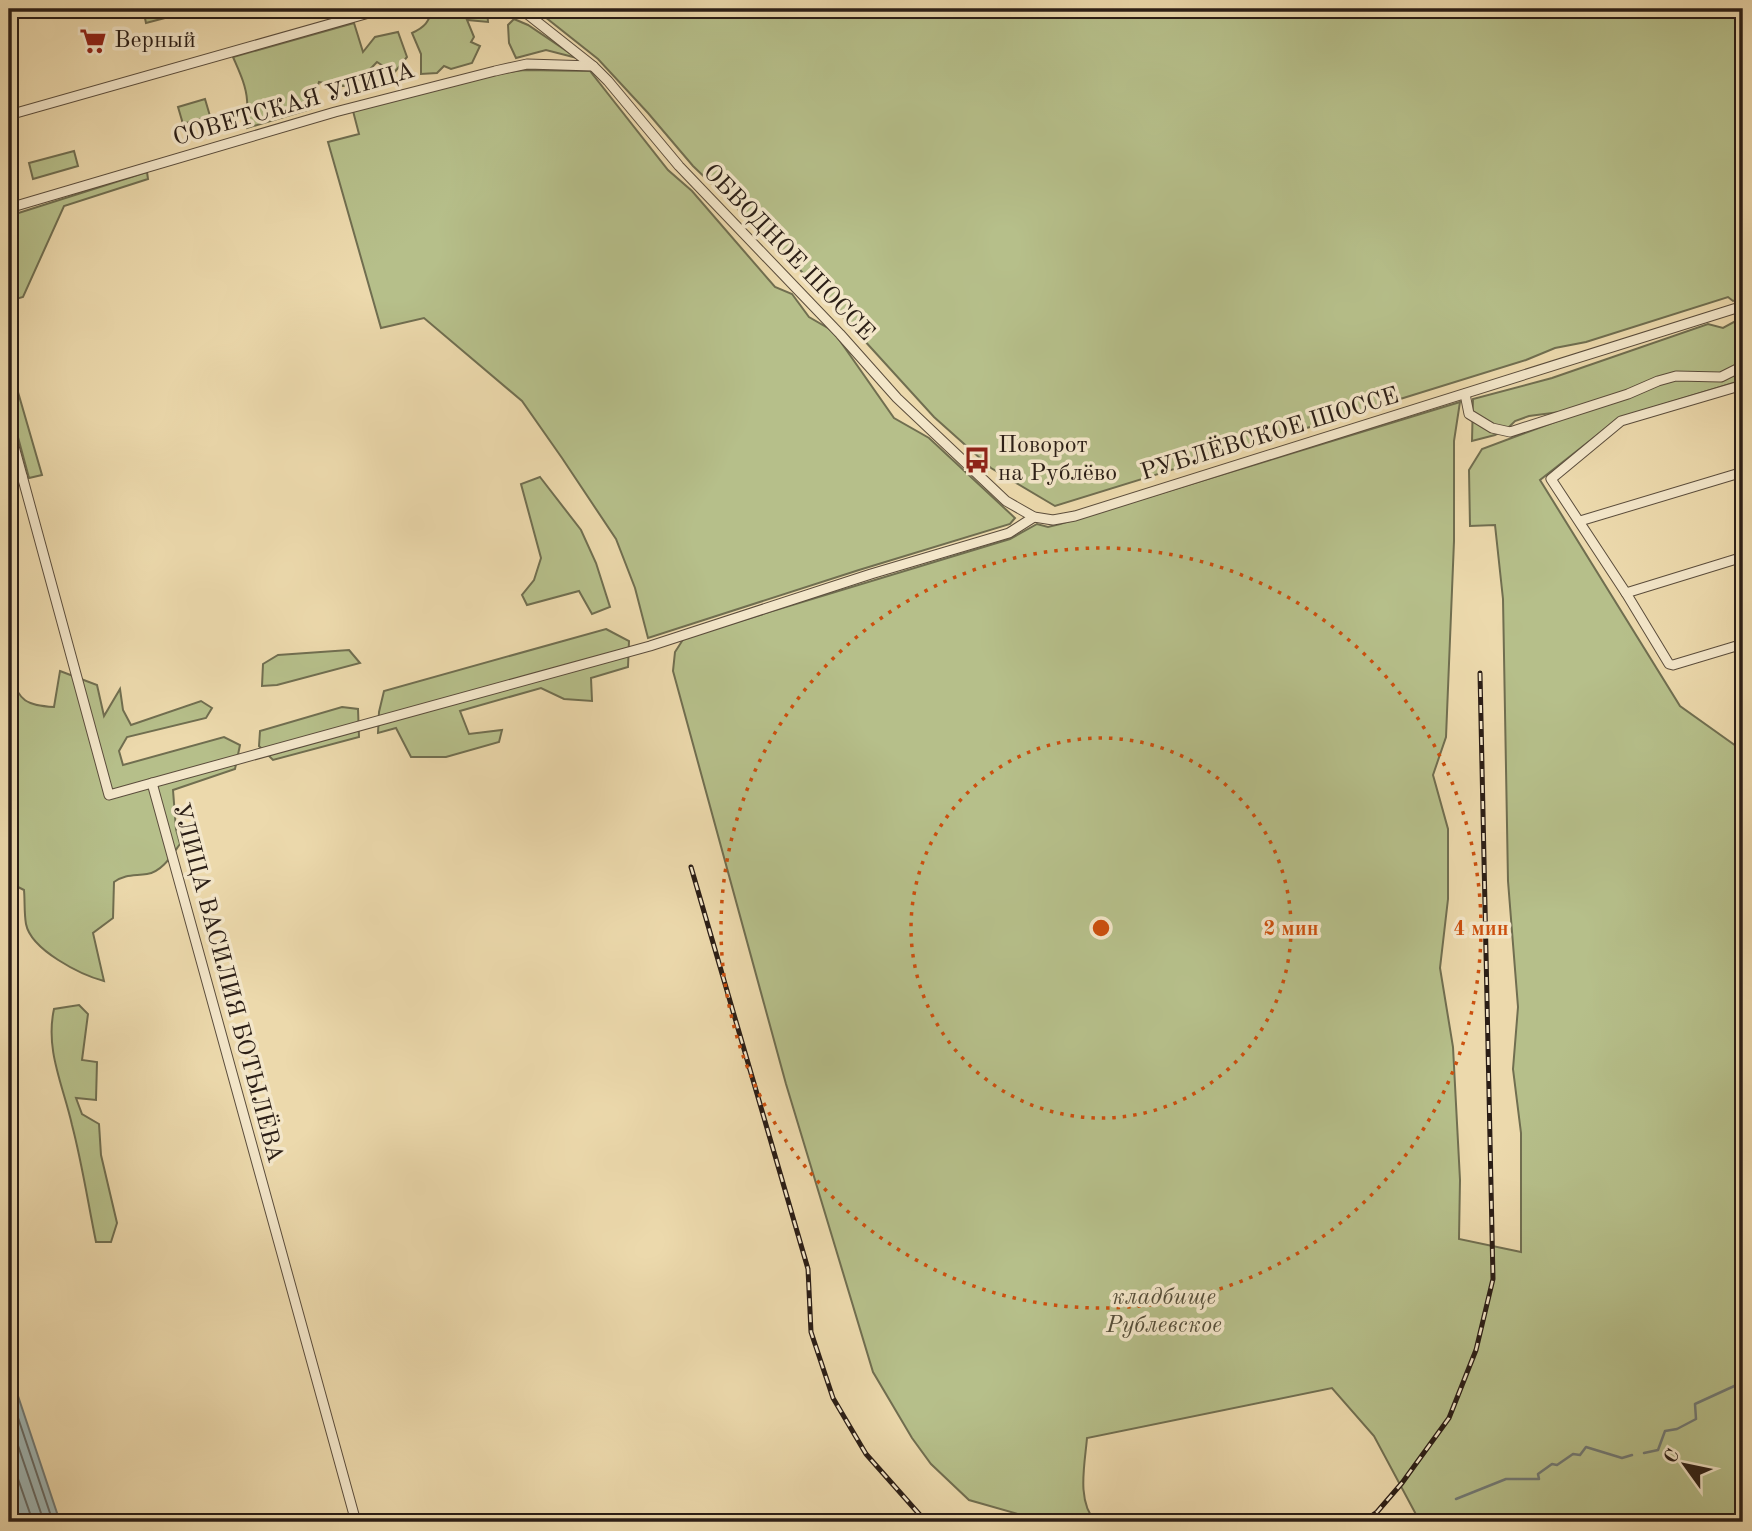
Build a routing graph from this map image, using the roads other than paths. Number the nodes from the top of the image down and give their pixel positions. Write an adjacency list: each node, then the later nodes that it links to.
1 (383, 9): 4 (street)
2 (521, 9): 3 (street, ОБВОДНОЕ ШОССЕ)
3 (593, 66): 5 (street, СОВЕТСКАЯ УЛИЦА); 14 (street, ОБВОДНОЕ ШОССЕ)
4 (9, 115)
5 (9, 208)
6 (1743, 306): 9 (street, РУБЛЁВСКОЕ ШОССЕ)
7 (1743, 366): 9 (street)
8 (1743, 385): 15 (street)
9 (1465, 394): 14 (street, РУБЛЁВСКОЕ ШОССЕ)
10 (9, 428): 12 (street, УЛИЦА ВАСИЛИЯ БОТЫЛЁВА)
11 (1743, 472): 15 (street)
12 (22, 475): 13 (street); 19 (street, УЛИЦА ВАСИЛИЯ БОТЫЛЁВА)
13 (9, 479)
14 (1034, 517): 19 (street)
15 (1580, 521): 17 (street)
16 (1743, 557): 17 (street)
17 (1626, 593): 18 (street)
18 (1743, 644)
19 (152, 783): 20 (street, УЛИЦА ВАСИЛИЯ БОТЫЛЁВА)
20 (356, 1522)

